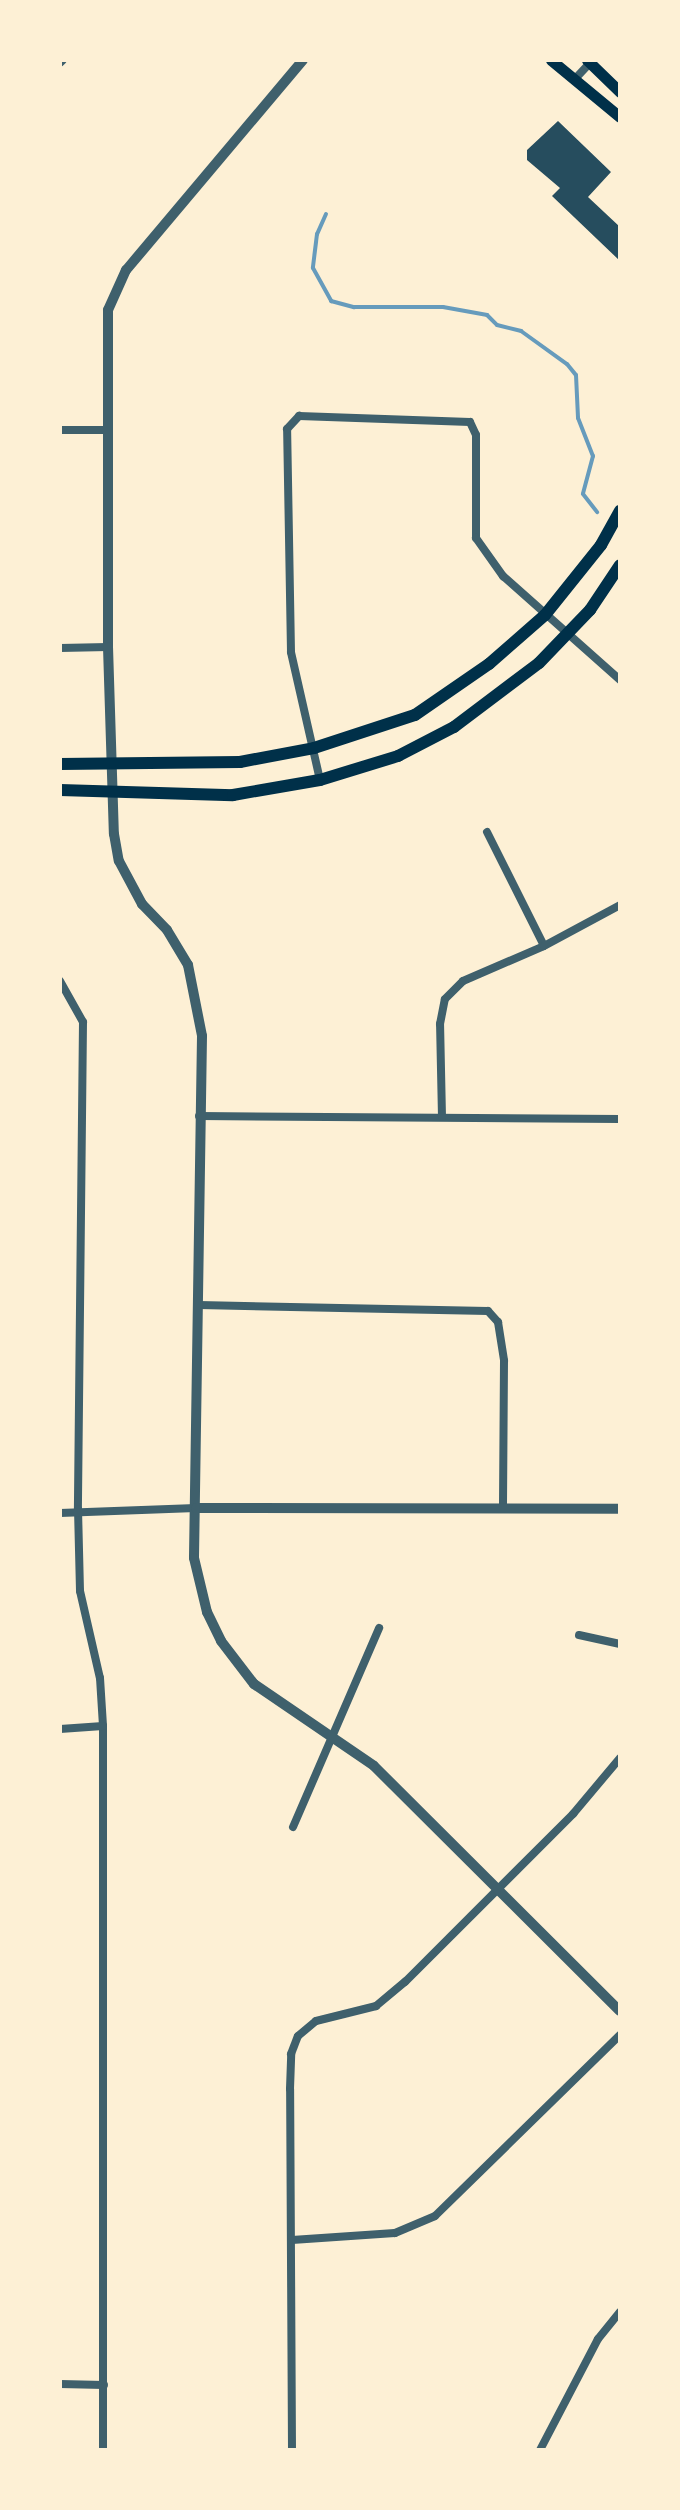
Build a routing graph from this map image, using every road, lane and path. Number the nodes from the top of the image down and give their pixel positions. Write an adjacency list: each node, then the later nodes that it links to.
1 (303, 60): 8 (street)
2 (551, 60): 4 (main road)
3 (590, 61): 4 (street); 5 (main road)
4 (574, 80): 6 (main road)
5 (620, 92)
6 (620, 117)
7 (60, 430): 8 (street)
8 (106, 430): 13 (street)
9 (620, 511): 11 (main road)
10 (620, 565): 12 (main road)
11 (545, 615): 12 (street); 16 (main road); 16 (street)
12 (567, 635): 15 (street); 19 (main road)
13 (108, 647): 14 (street); 18 (street)
14 (60, 648)
15 (620, 680)
16 (314, 748): 18 (main road); 19 (street)
17 (60, 764): 18 (main road)
18 (110, 764): 20 (street)
19 (320, 780): 20 (main road)
20 (110, 789): 21 (main road); 26 (street)
21 (60, 790)
22 (487, 832): 24 (street)
23 (620, 905): 24 (street)
24 (544, 946): 27 (street)
25 (60, 981): 32 (street)
26 (199, 1116): 27 (street); 29 (street)
27 (442, 1117): 28 (street)
28 (620, 1119)
29 (199, 1305): 30 (street); 31 (street)
30 (196, 1508): 31 (street); 32 (street); 40 (street)
31 (503, 1508): 33 (street)
32 (78, 1509): 34 (street); 38 (street)
33 (620, 1509)
34 (60, 1513)
35 (379, 1628): 40 (street)
36 (579, 1635): 37 (street)
37 (620, 1644)
38 (103, 1726): 39 (street); 49 (street)
39 (60, 1729)
40 (332, 1736): 42 (street); 43 (street)
41 (620, 1758): 43 (street)
42 (293, 1827)
43 (498, 1890): 44 (street); 46 (street)
44 (620, 2011)
45 (620, 2035): 46 (street)
46 (292, 2240): 51 (street)
47 (620, 2312): 52 (street)
48 (60, 2384): 49 (street)
49 (104, 2385): 50 (street)
50 (103, 2450)
51 (292, 2450)
52 (540, 2450)

